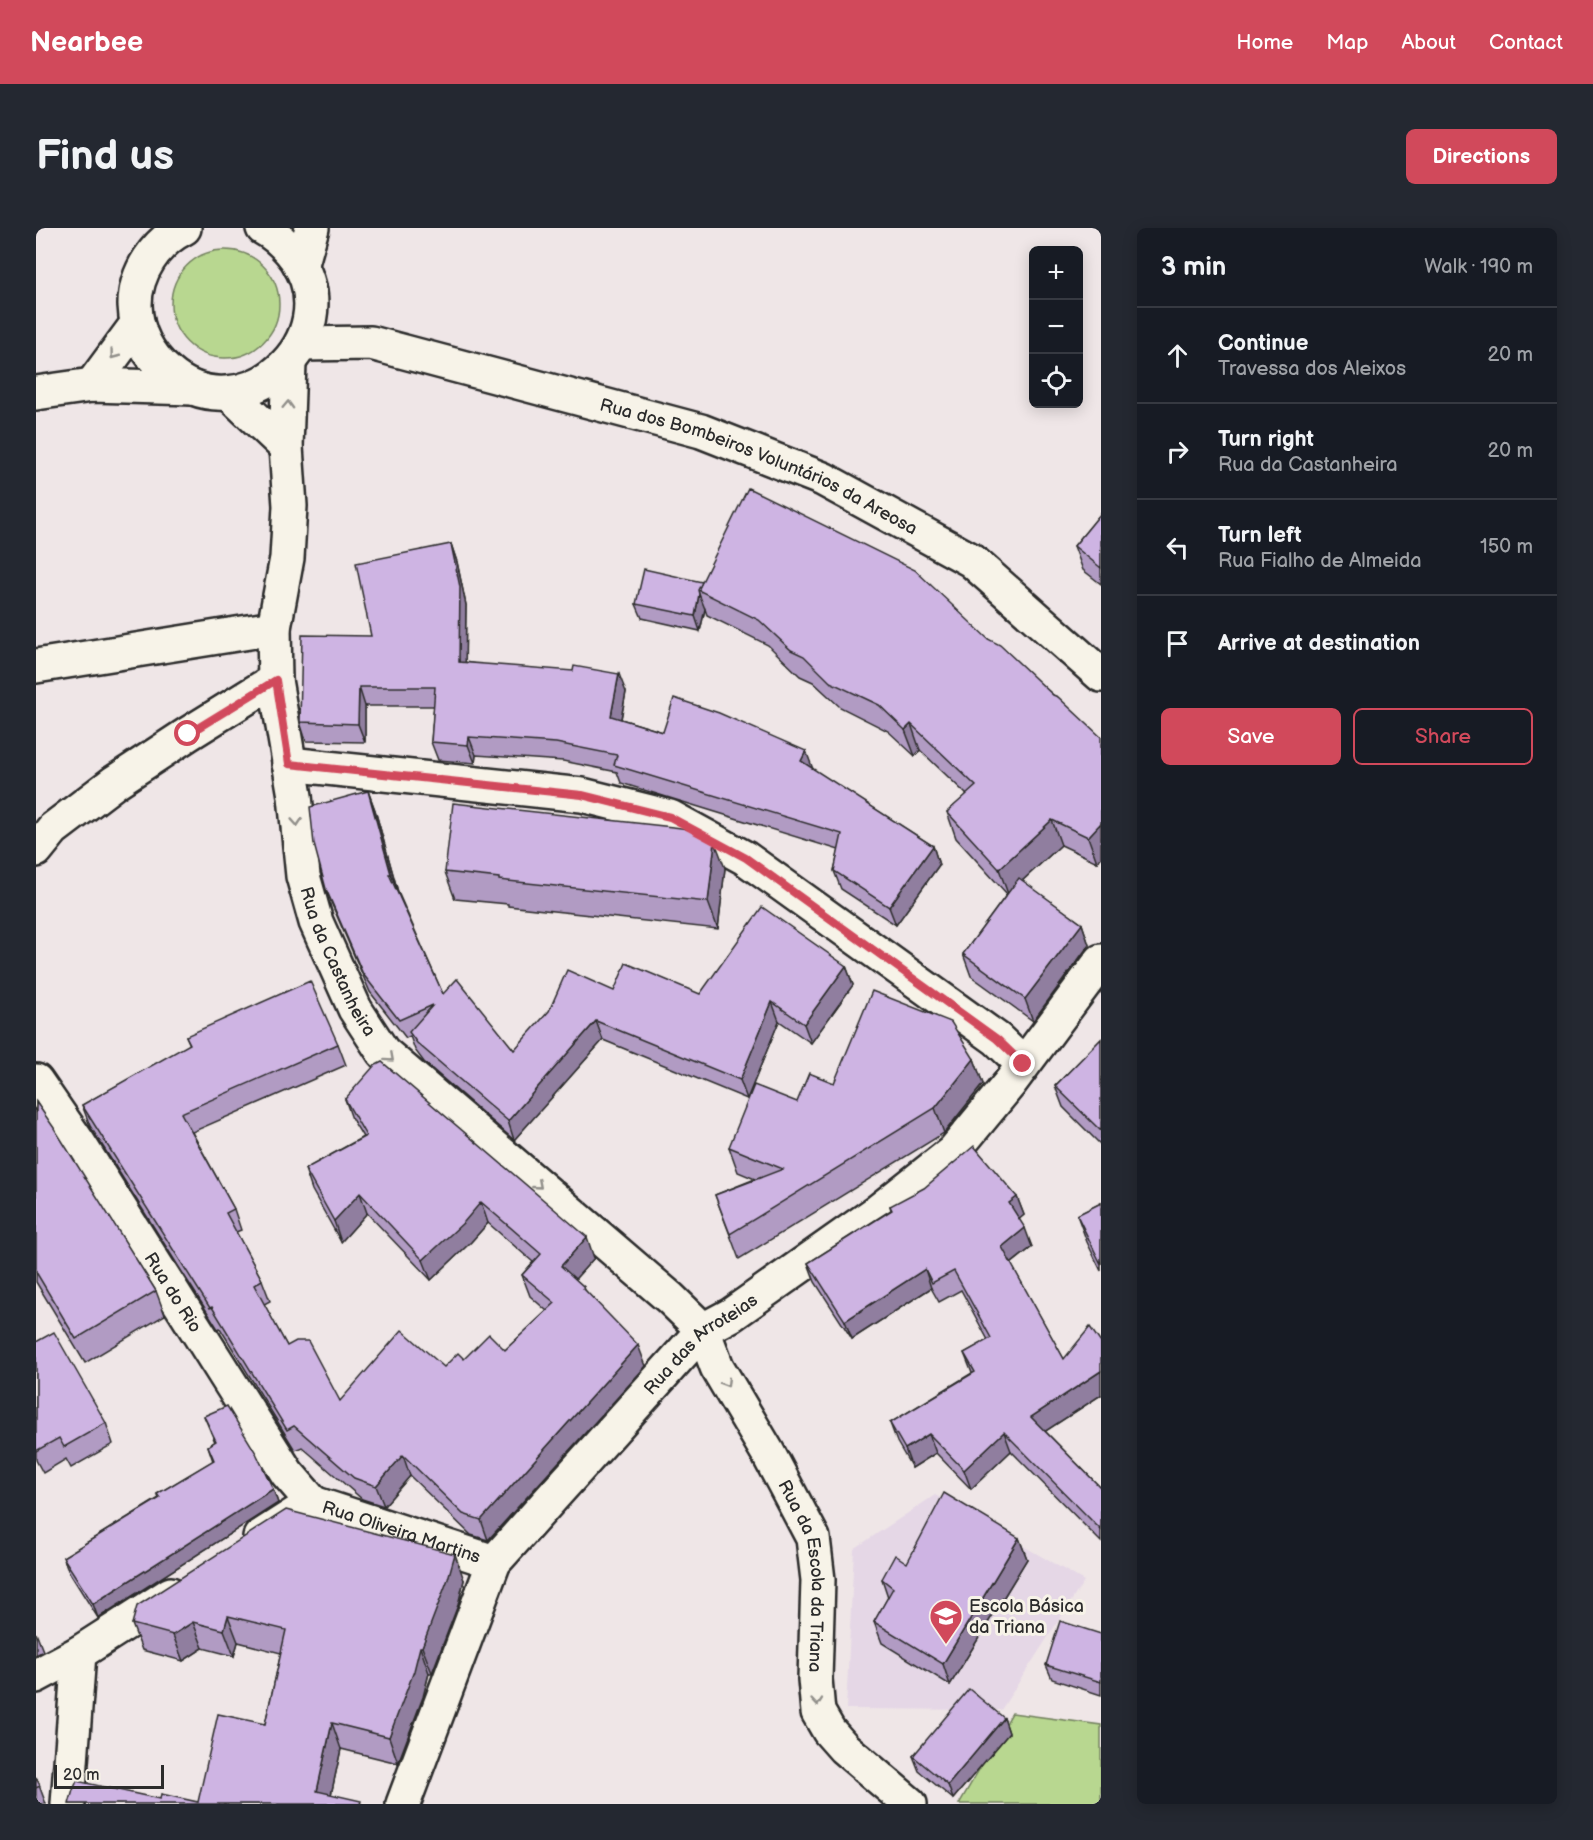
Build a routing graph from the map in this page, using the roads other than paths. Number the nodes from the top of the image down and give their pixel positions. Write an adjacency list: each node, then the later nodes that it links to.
1 (184, 228): 4 (street)
2 (262, 228): 5 (street)
3 (312, 228): 5 (street)
4 (157, 238): 7 (street)
5 (302, 267): 6 (street, Rua da Castanheira)
6 (310, 300): 8 (street, Rua dos Bombeiros Voluntários da Areosa); 9 (street, Rua da Castanheira)
7 (137, 324): 10 (street, one-way to 10); 11 (street)
8 (371, 343): 9 (street, Rua dos Bombeiros Voluntários da Areosa); 17 (street, Rua dos Bombeiros Voluntários da Areosa)
9 (295, 353): 13 (street); 14 (street, Rua da Castanheira, one-way to 9)
10 (92, 385): 11 (street); 12 (street)
11 (195, 388): 13 (street)
12 (36, 393)
13 (229, 393): 14 (street)
14 (286, 447): 15 (street, Rua da Castanheira)
15 (274, 628): 16 (street); 18 (street, Rua da Castanheira)
16 (36, 666)
17 (1101, 675)
18 (276, 680): 19 (street, Rua da Castanheira); 20 (street)
19 (289, 764): 22 (street); 24 (street, Rua da Castanheira, one-way to 24)
20 (36, 850)
21 (1101, 961): 22 (street, Rua das Arroteias)
22 (1023, 1064): 24 (street, Rua das Arroteias)
23 (36, 1081): 25 (street, Rua do Rio)
24 (703, 1330): 27 (street, Rua das Arroteias); 33 (street, Rua da Escola da Triana, one-way to 33)
25 (313, 1503): 26 (street, Rua Oliveira Martins); 27 (street, Rua Oliveira Martins)
26 (235, 1553)
27 (494, 1562): 32 (street, Rua das Arroteias)
28 (196, 1578): 29 (street)
29 (79, 1653): 30 (street); 31 (street)
30 (36, 1676)
31 (68, 1804)
32 (403, 1804)
33 (910, 1804)

